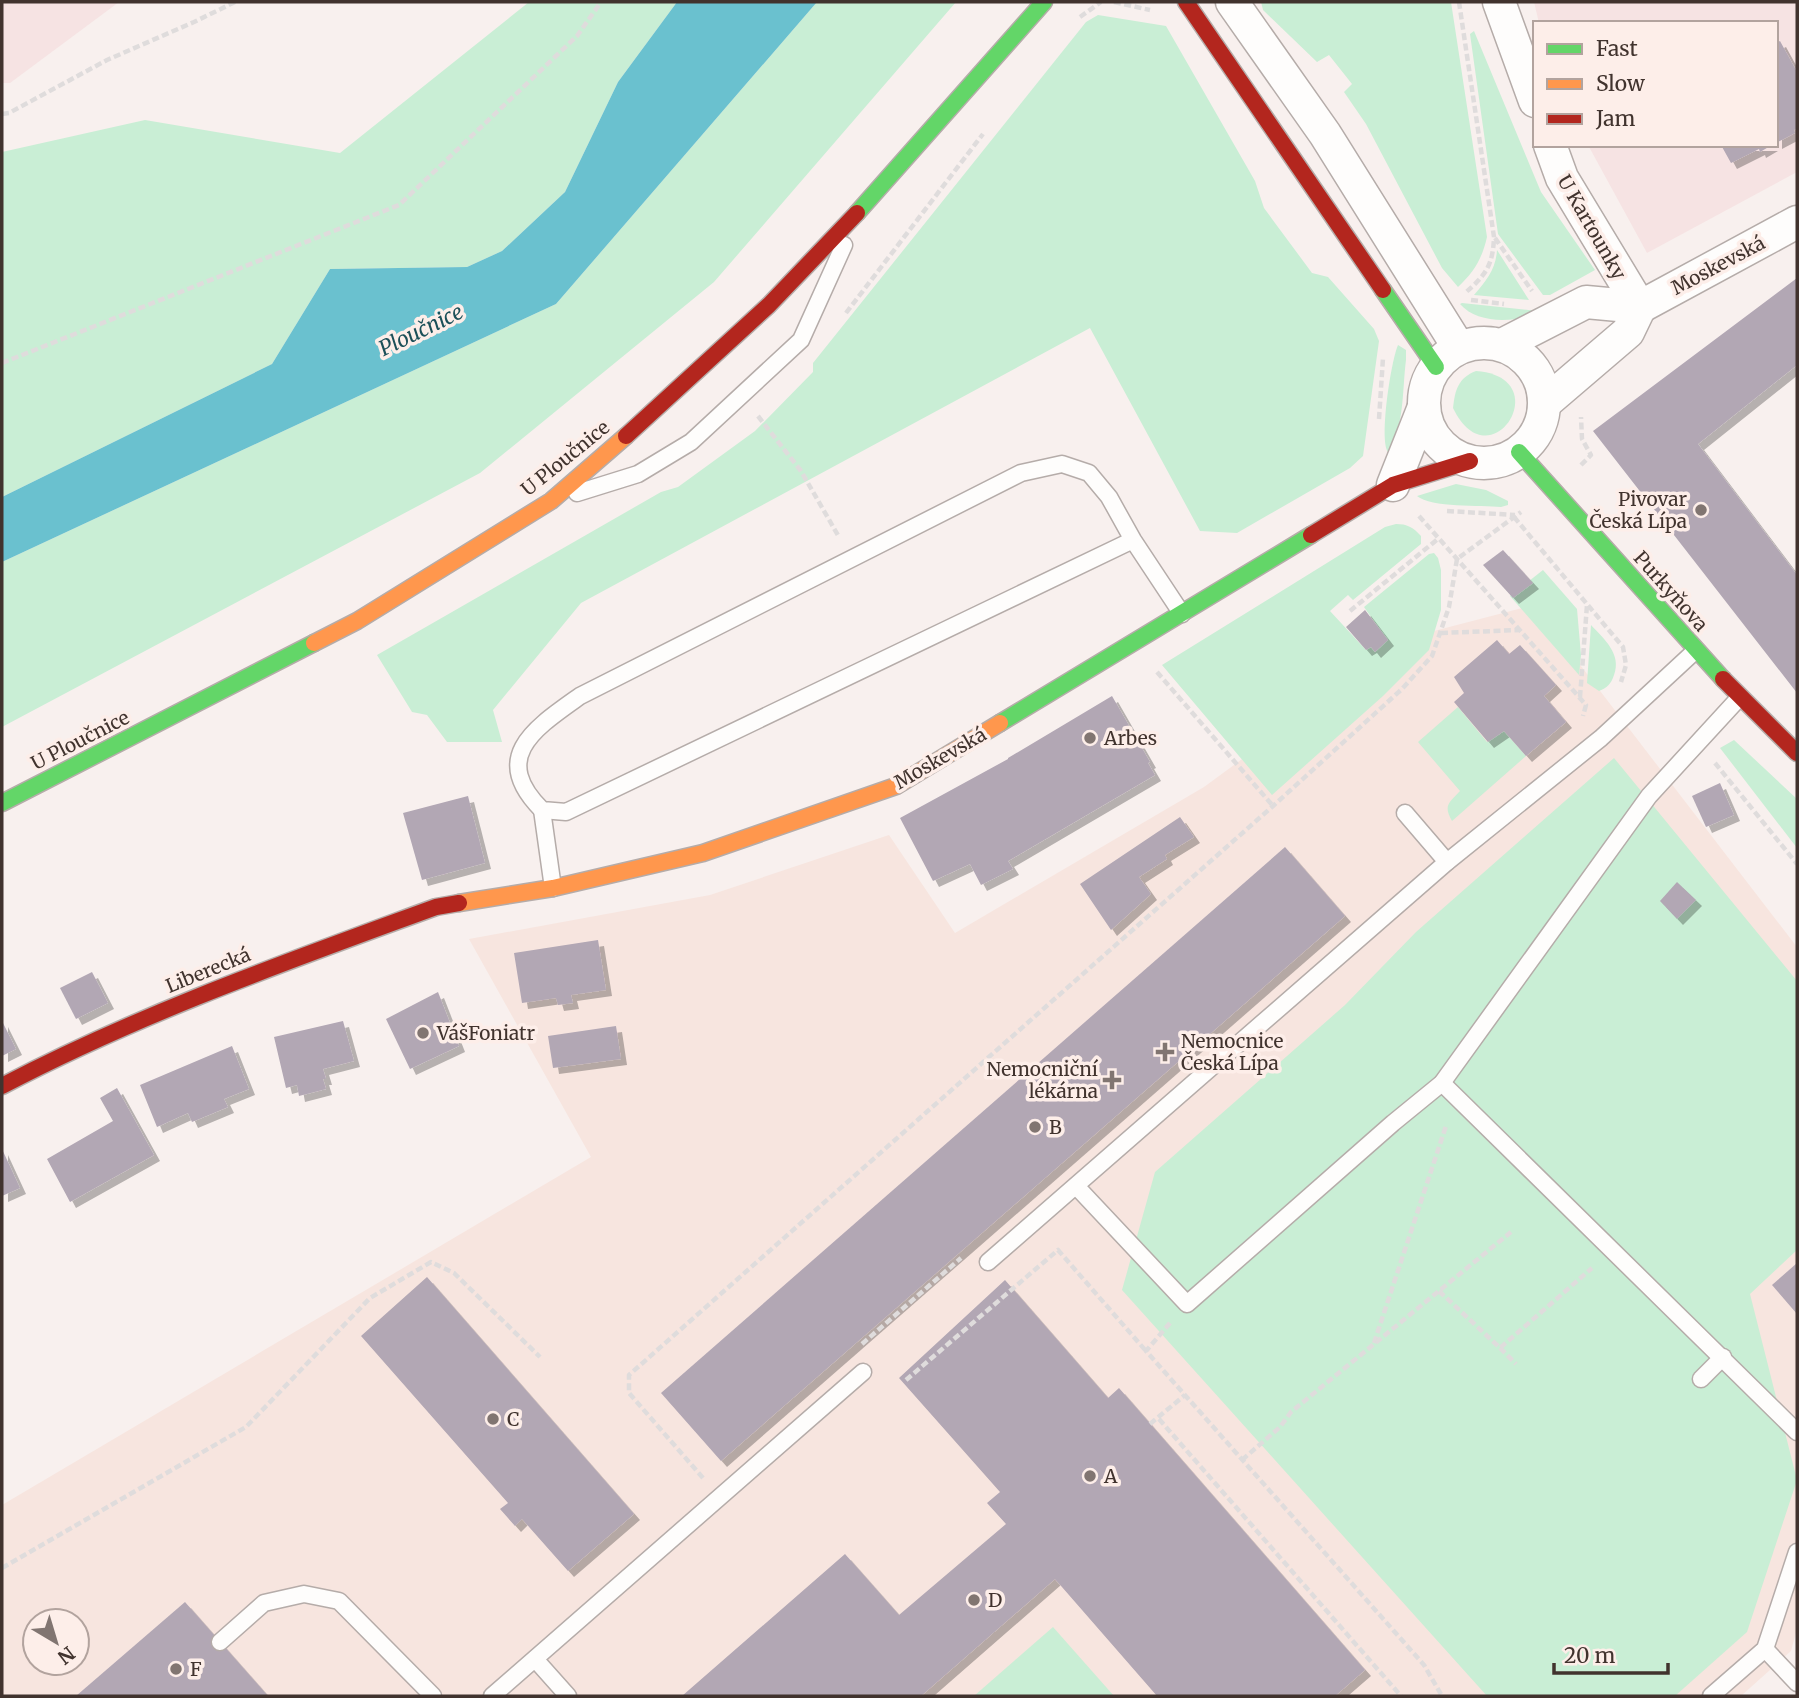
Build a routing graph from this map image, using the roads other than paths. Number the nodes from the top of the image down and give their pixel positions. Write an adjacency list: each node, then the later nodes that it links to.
1 (1044, 2): 7 (street, U Ploučnice)
2 (1186, 2): 11 (street)
3 (1232, 2): 11 (street)
4 (1499, 2): 5 (street)
5 (1533, 96)
6 (1551, 147): 9 (street, U Kartounky)
7 (860, 210): 17 (street, U Ploučnice); 17 (lane)
8 (1797, 222): 9 (street, Moskevská)
9 (1640, 307): 10 (street); 12 (street)
10 (1502, 345): 11 (street); 12 (street)
11 (1447, 357): 13 (street)
12 (1545, 403): 14 (street)
13 (1424, 407): 15 (street); 16 (street)
14 (1519, 452): 15 (street); 20 (street, Purkyňova)
15 (1470, 461): 16 (street, Moskevská)
16 (1393, 485): 19 (street, Moskevská)
17 (551, 500): 23 (street, U Ploučnice)
18 (1133, 540): 19 (lane); 24 (lane); 24 (lane)
19 (1182, 614): 27 (street, Moskevská)
20 (1695, 651): 21 (street, Purkyňova); 26 (lane)
21 (1739, 698): 22 (street, Purkyňova); 29 (lane)
22 (1797, 753)
23 (2, 803)
24 (542, 810): 27 (lane)
25 (1405, 813): 26 (lane)
26 (1447, 862): 31 (lane)
27 (553, 888): 28 (street, Moskevská)
28 (436, 907): 30 (street, Liberecká)
29 (1442, 1083): 31 (lane); 33 (lane)
30 (2, 1086)
31 (1076, 1186): 32 (lane)
32 (988, 1262)
33 (1723, 1357): 35 (lane); 36 (lane)
34 (863, 1372): 40 (lane)
35 (1701, 1379)
36 (1797, 1432)
37 (1797, 1552): 39 (lane)
38 (220, 1642): 42 (lane)
39 (1765, 1649): 41 (lane); 45 (lane)
40 (535, 1659): 43 (lane); 44 (lane)
41 (1797, 1683)
42 (433, 1696)
43 (492, 1696)
44 (568, 1696)
45 (1711, 1696)

